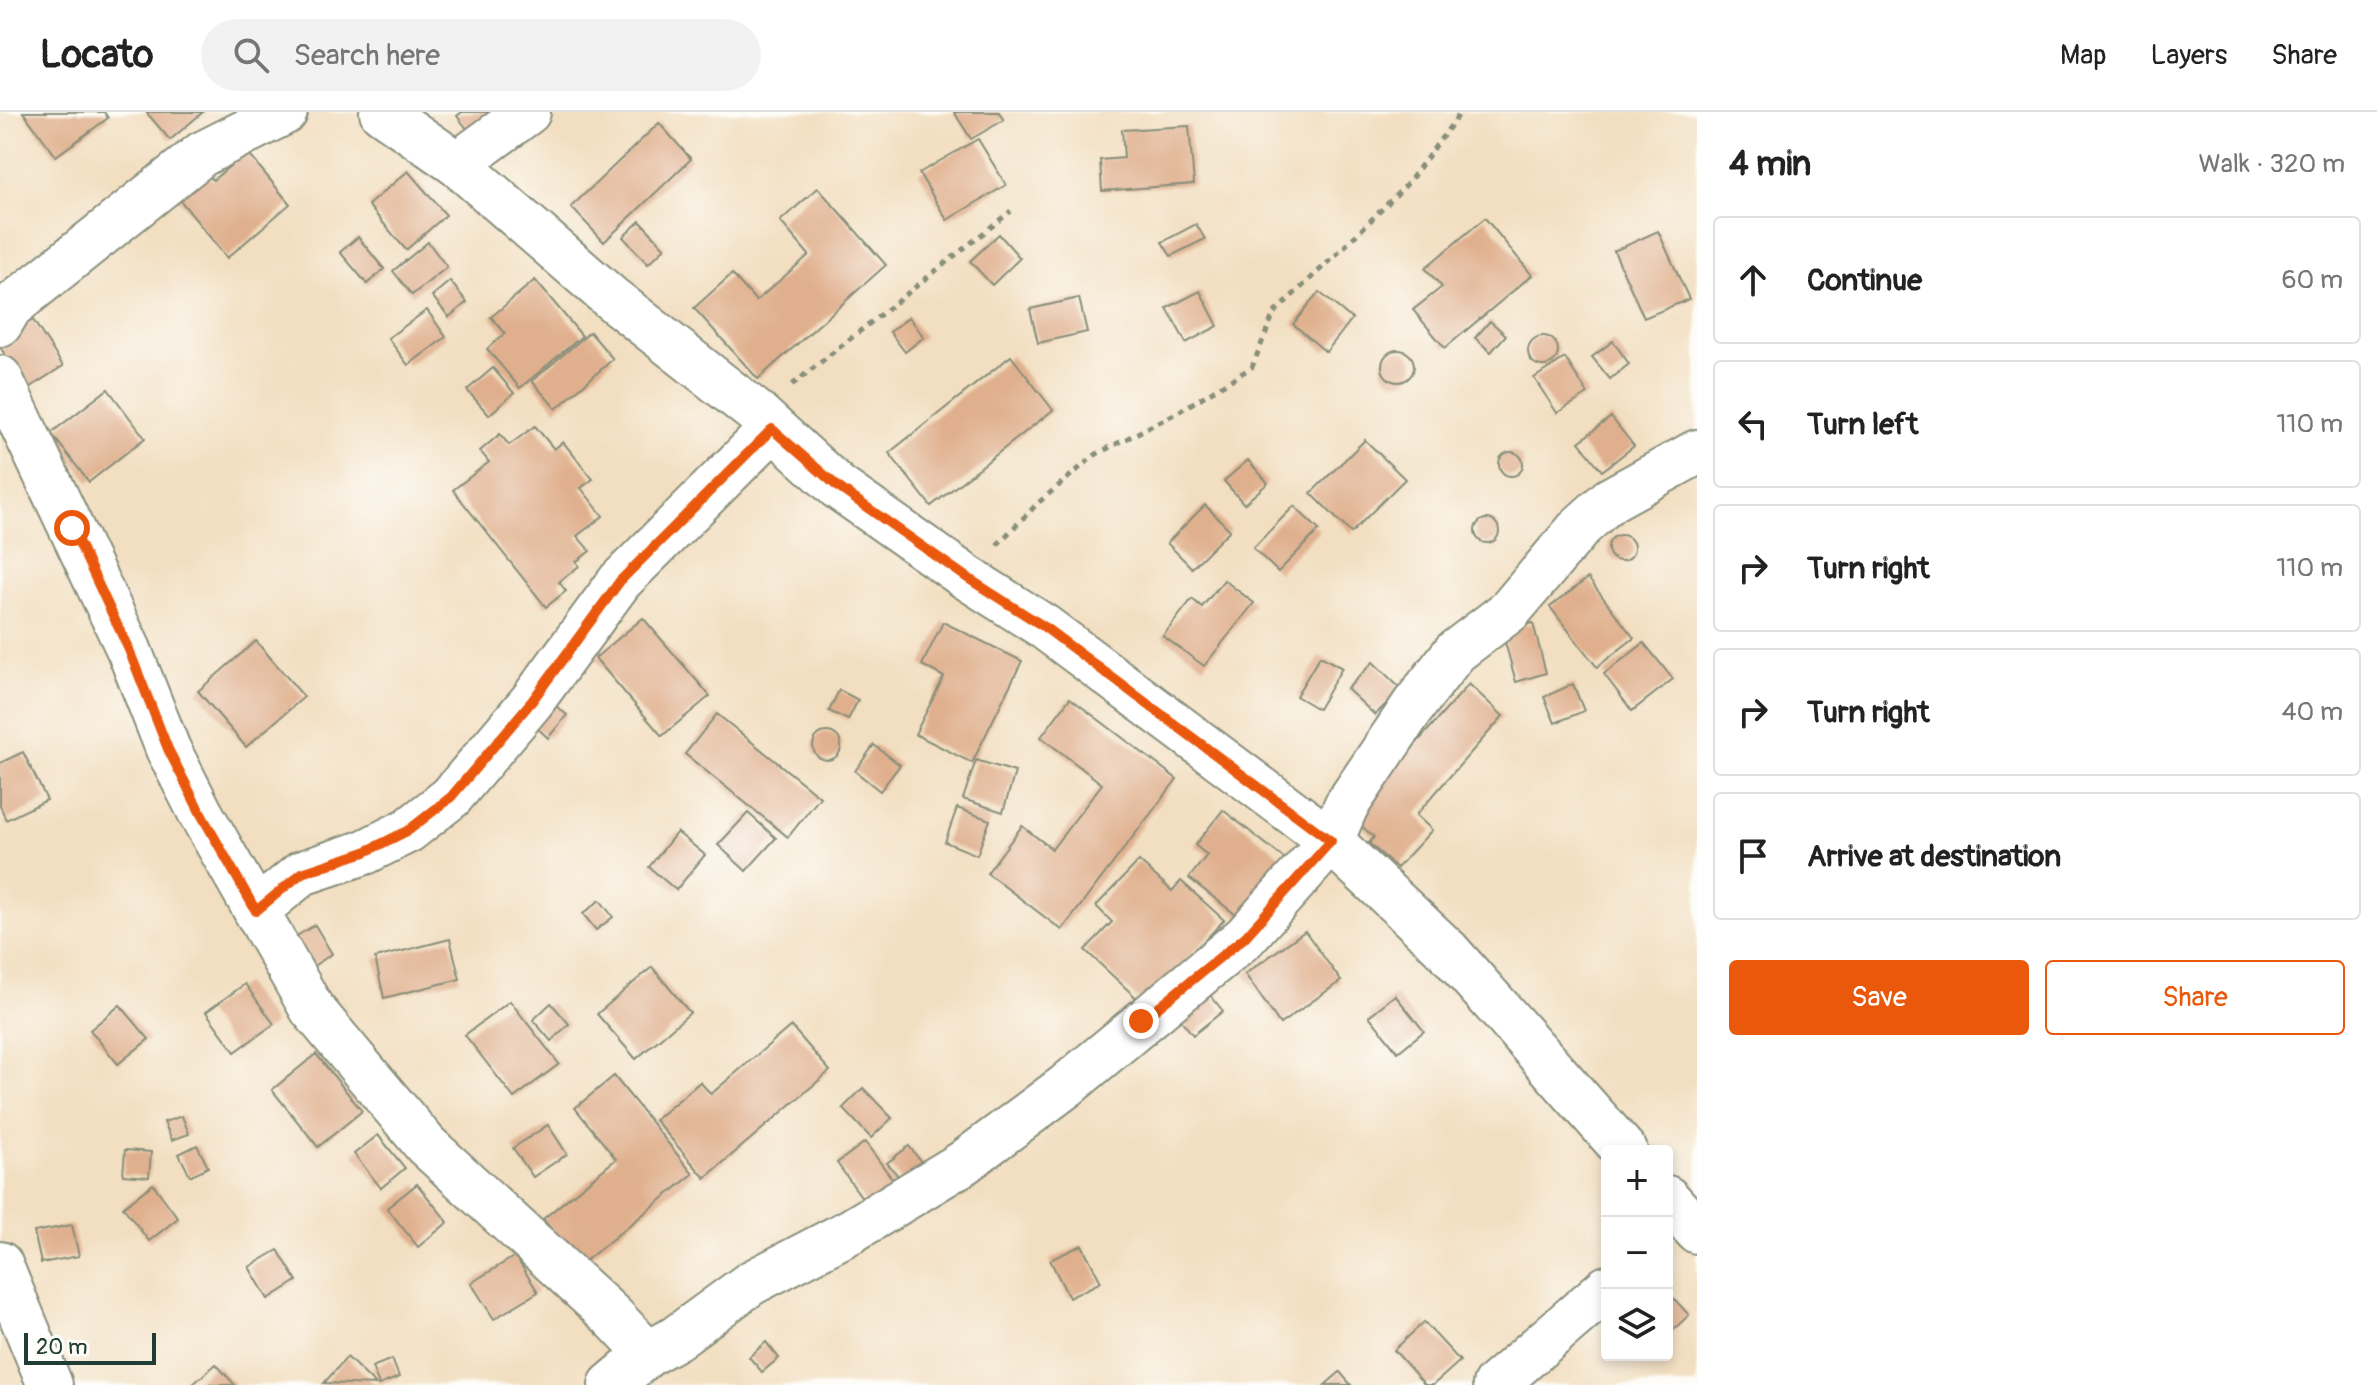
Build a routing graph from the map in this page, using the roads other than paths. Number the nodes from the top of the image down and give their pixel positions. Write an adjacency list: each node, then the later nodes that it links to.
1 (285, 112): 5 (street)
2 (382, 112): 4 (street)
3 (528, 112): 4 (street)
4 (457, 164): 7 (street)
5 (0, 324)
6 (0, 378): 10 (street)
7 (764, 421): 9 (street); 10 (street)
8 (1697, 452): 9 (street)
9 (1331, 841): 11 (street); 14 (street)
10 (256, 911): 14 (street)
11 (1620, 1145)
12 (0, 1264): 15 (street)
13 (1606, 1289): 17 (street)
14 (648, 1354): 16 (street)
15 (50, 1385)
16 (611, 1385)
17 (1495, 1385)

